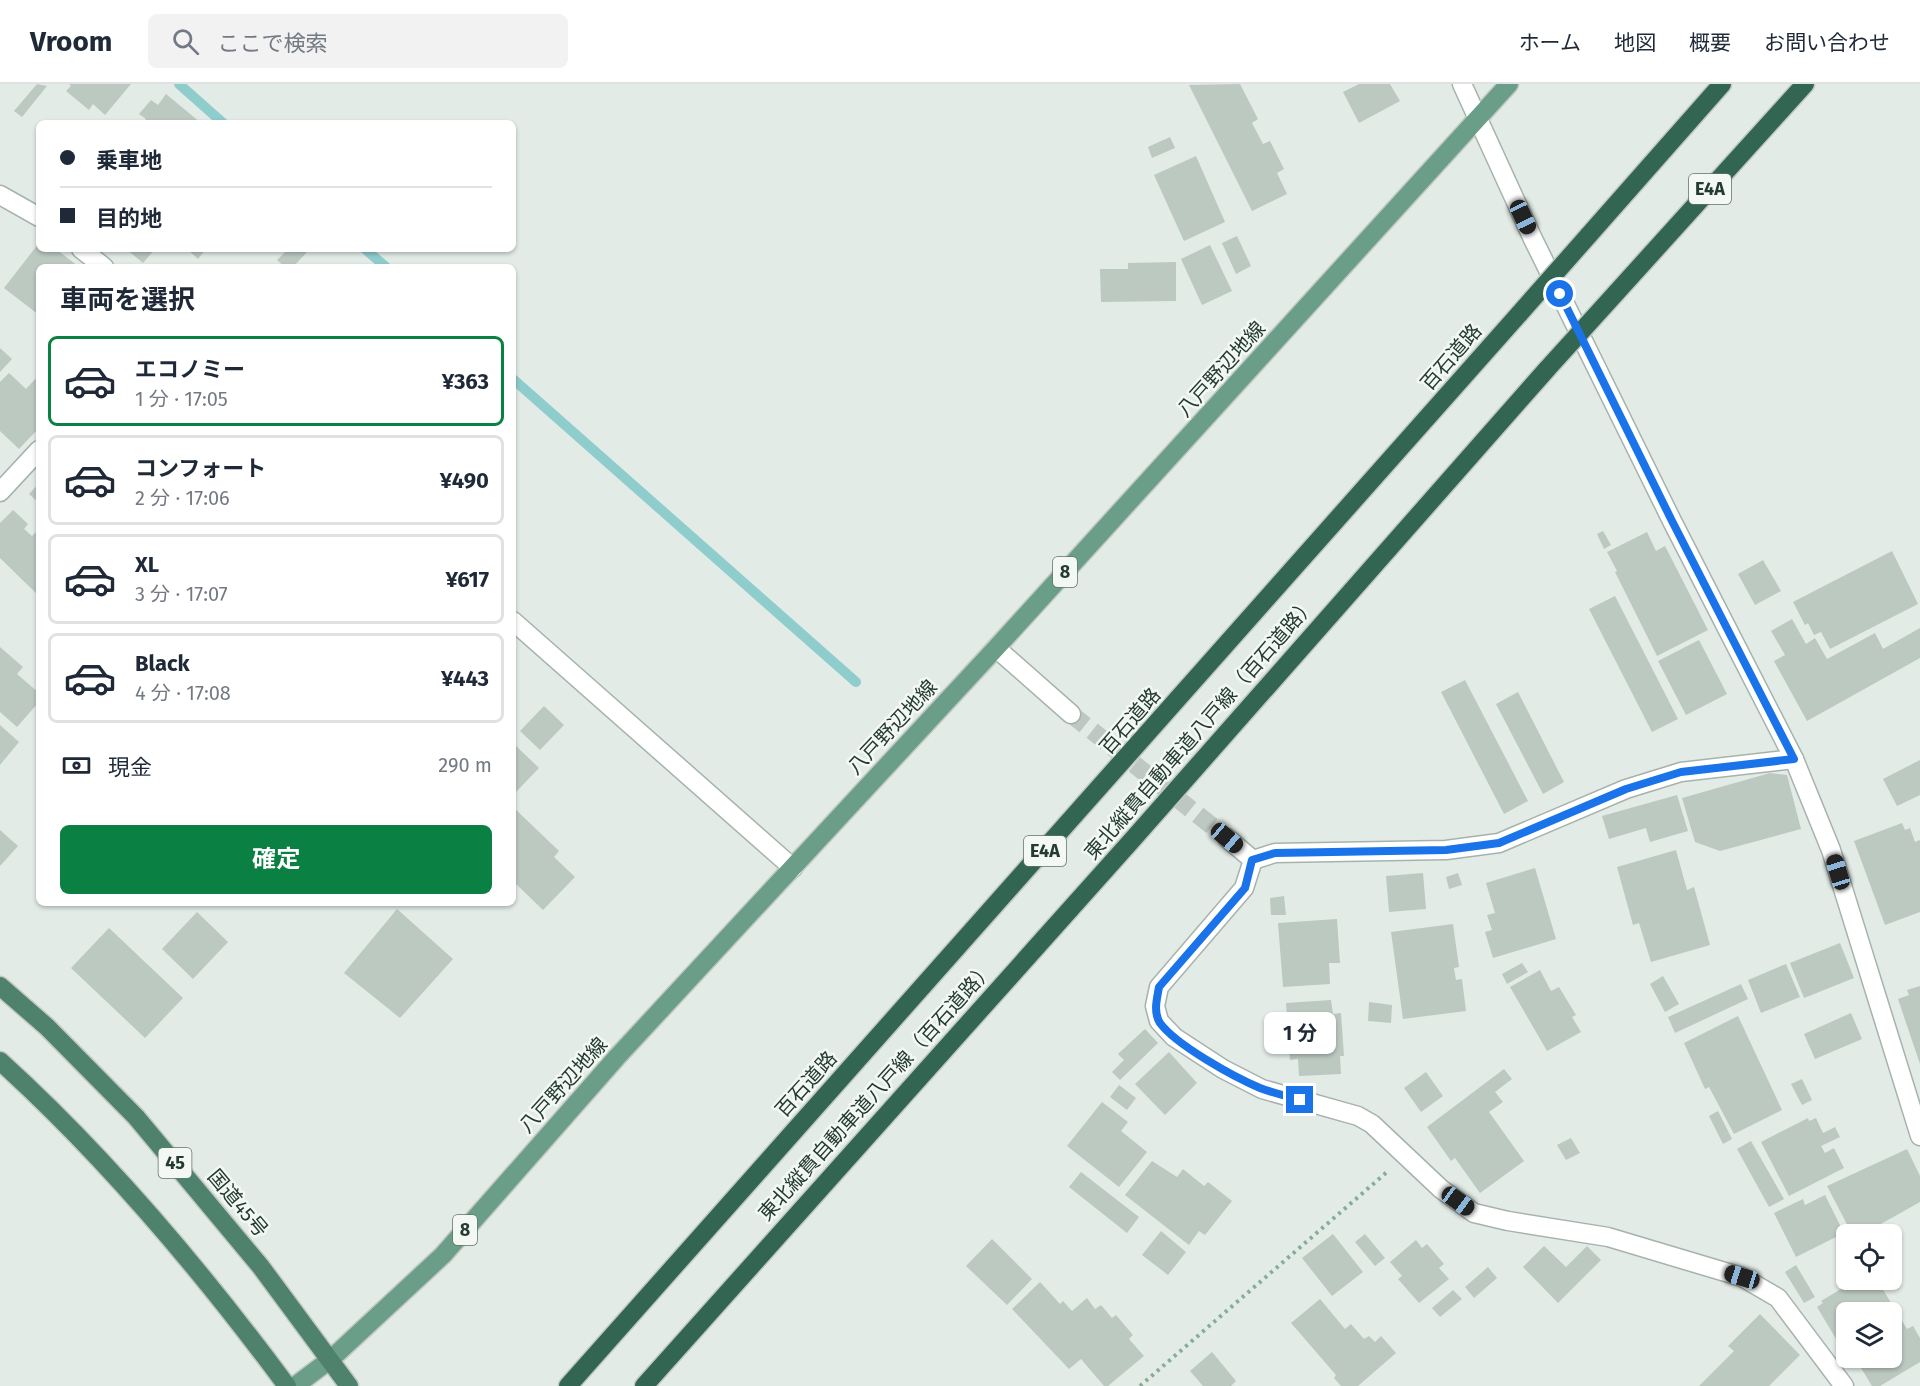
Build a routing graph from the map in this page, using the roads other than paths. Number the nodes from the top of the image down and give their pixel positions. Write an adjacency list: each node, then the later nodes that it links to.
1 (1462, 84): 5 (street)
2 (1509, 84): 5 (main road, 八戸野辺地線 / 8)
3 (1722, 84): 27 (highway, 百石道路 / E4A, bridge)
4 (1805, 84): 22 (highway, 東北縦貫自動車道八戸線（百石道路） / E4A, bridge)
5 (1477, 119): 13 (main road, 八戸野辺地線 / 8); 15 (street)
6 (0, 195): 7 (street)
7 (36, 216)
8 (85, 252): 9 (street)
9 (100, 264)
10 (36, 453): 11 (street)
11 (0, 492)
12 (516, 624): 18 (street)
13 (996, 648): 14 (street); 18 (main road, 八戸野辺地線 / 8)
14 (1071, 714)
15 (1794, 759): 17 (street); 21 (street)
16 (1227, 838): 17 (street)
17 (1252, 860): 30 (street)
18 (793, 868): 23 (main road, 八戸野辺地線 / 8)
19 (0, 986): 23 (highway, 国道45号 / 45)
20 (0, 1060): 24 (highway)
21 (1920, 1136)
22 (694, 1328): 28 (highway, 東北縦貫自動車道八戸線（百石道路） / E4A); 29 (highway)
23 (331, 1359): 25 (main road, 八戸野辺地線 / 8); 26 (highway, 国道45号 / 45)
24 (287, 1386)
25 (295, 1386)
26 (349, 1386)
27 (568, 1386)
28 (644, 1386)
29 (649, 1386)
30 (1844, 1386)

